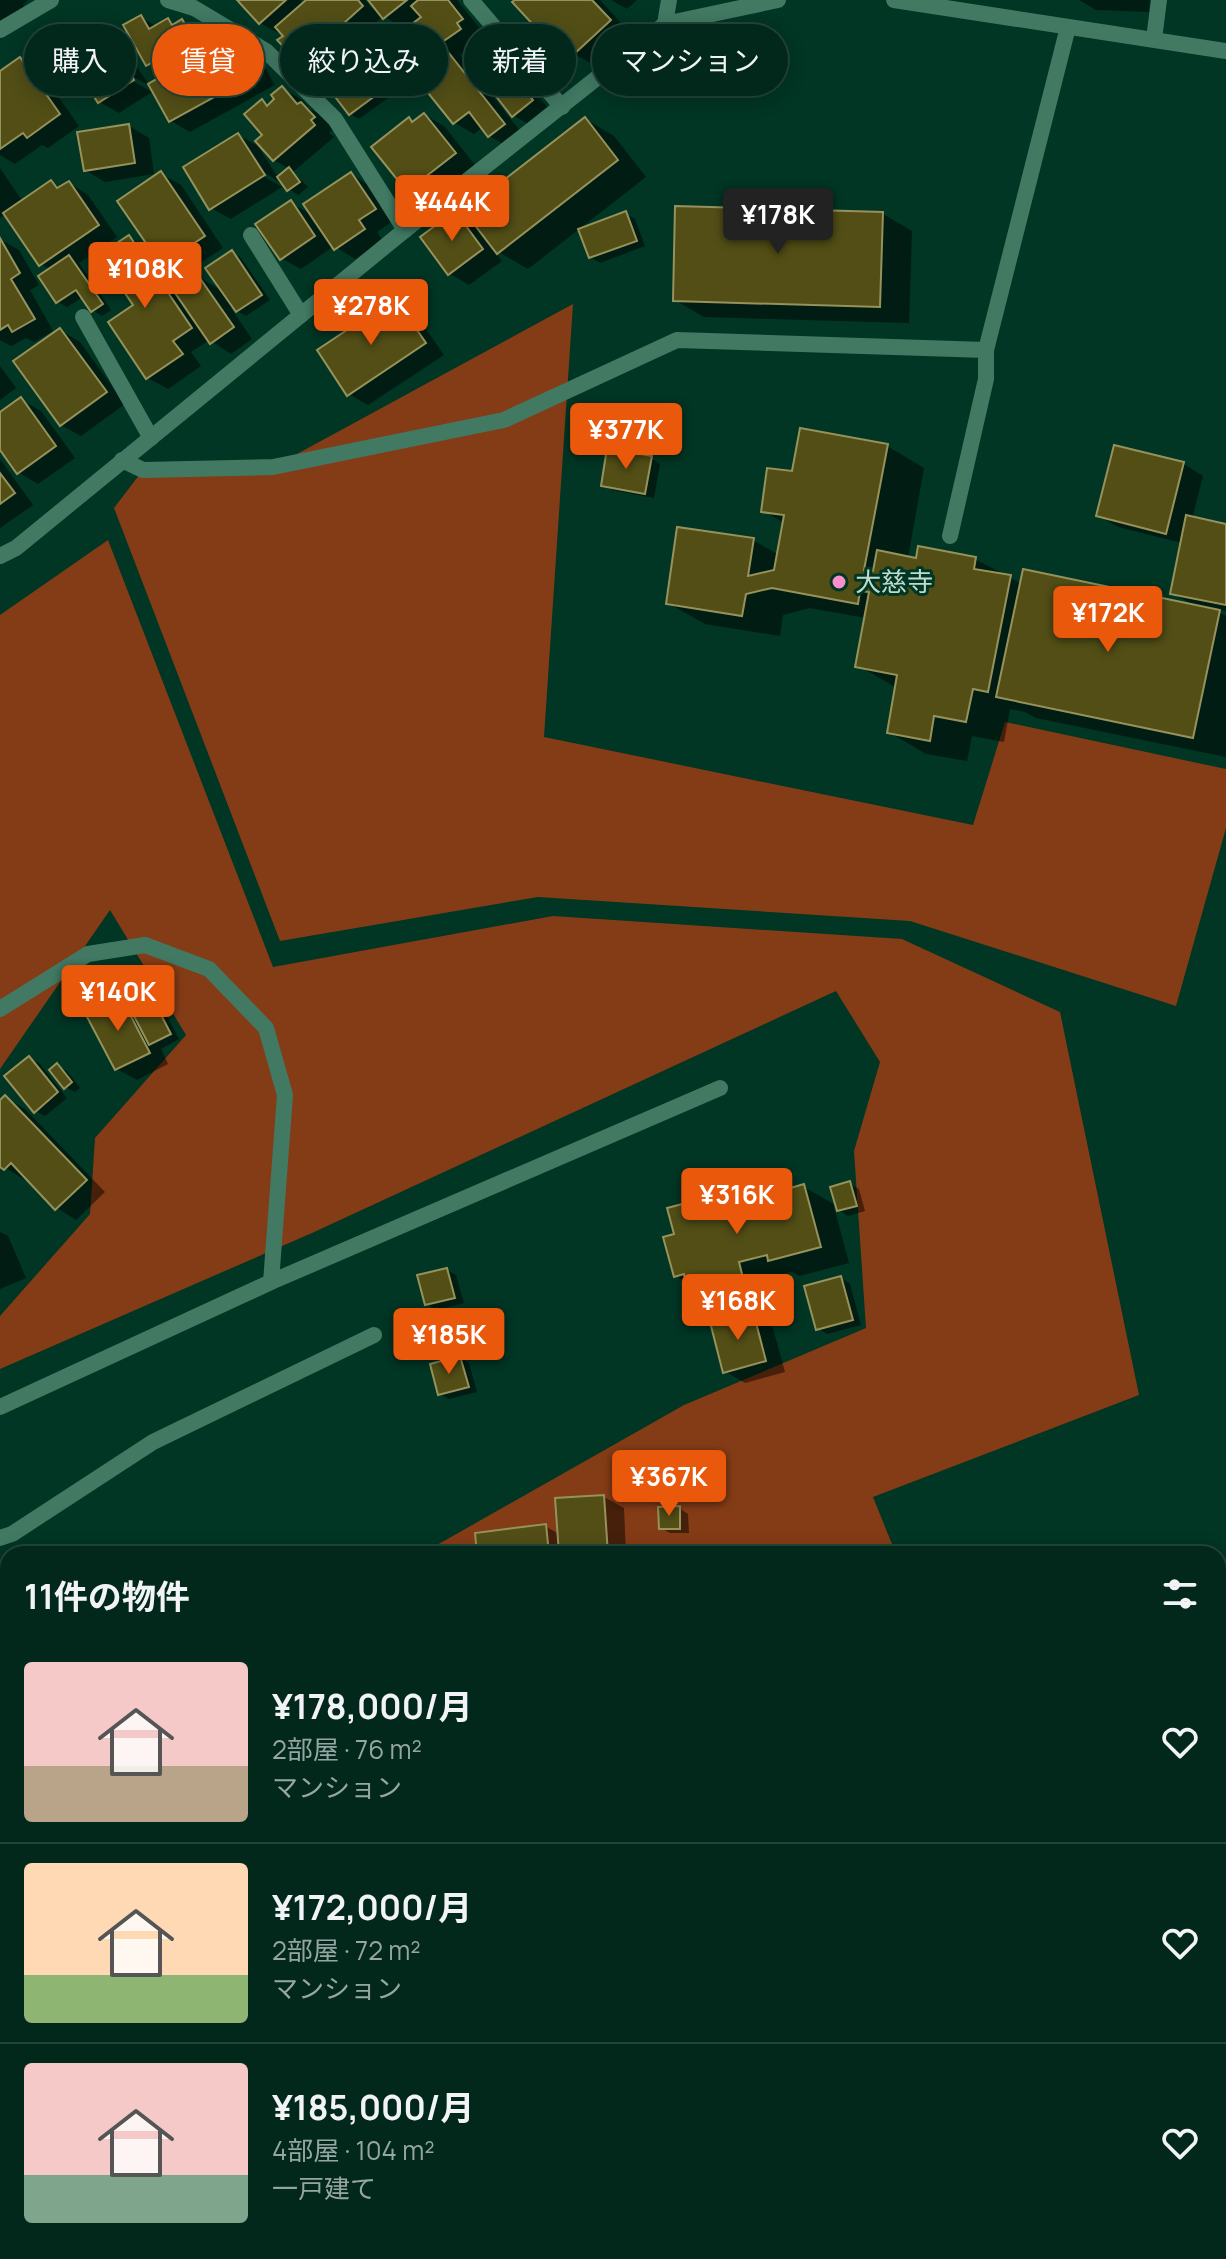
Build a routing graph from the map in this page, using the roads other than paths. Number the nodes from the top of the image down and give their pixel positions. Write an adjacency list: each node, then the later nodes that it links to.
1 (51, 0): 10 (street)
2 (168, 0): 15 (street)
3 (471, 0): 14 (street)
4 (669, 0): 8 (street)
5 (778, 0): 8 (street)
6 (894, 0): 9 (street)
7 (1159, 0): 11 (street)
8 (665, 24)
9 (1068, 27): 11 (street); 19 (street)
10 (0, 30)
11 (1154, 39): 12 (street)
12 (1226, 51)
13 (592, 83): 14 (street)
14 (562, 107): 15 (street)
15 (405, 230): 17 (street)
16 (251, 235): 17 (street)
17 (301, 315): 20 (street)
18 (83, 317): 20 (street)
19 (986, 350): 21 (street); 22 (street)
20 (151, 438): 21 (street)
21 (122, 460): 23 (street)
22 (950, 536)
23 (0, 556)
24 (0, 1009): 26 (street)
25 (720, 1088): 26 (street)
26 (271, 1282): 28 (street)
27 (374, 1335): 29 (street)
28 (0, 1407)
29 (0, 1538)

